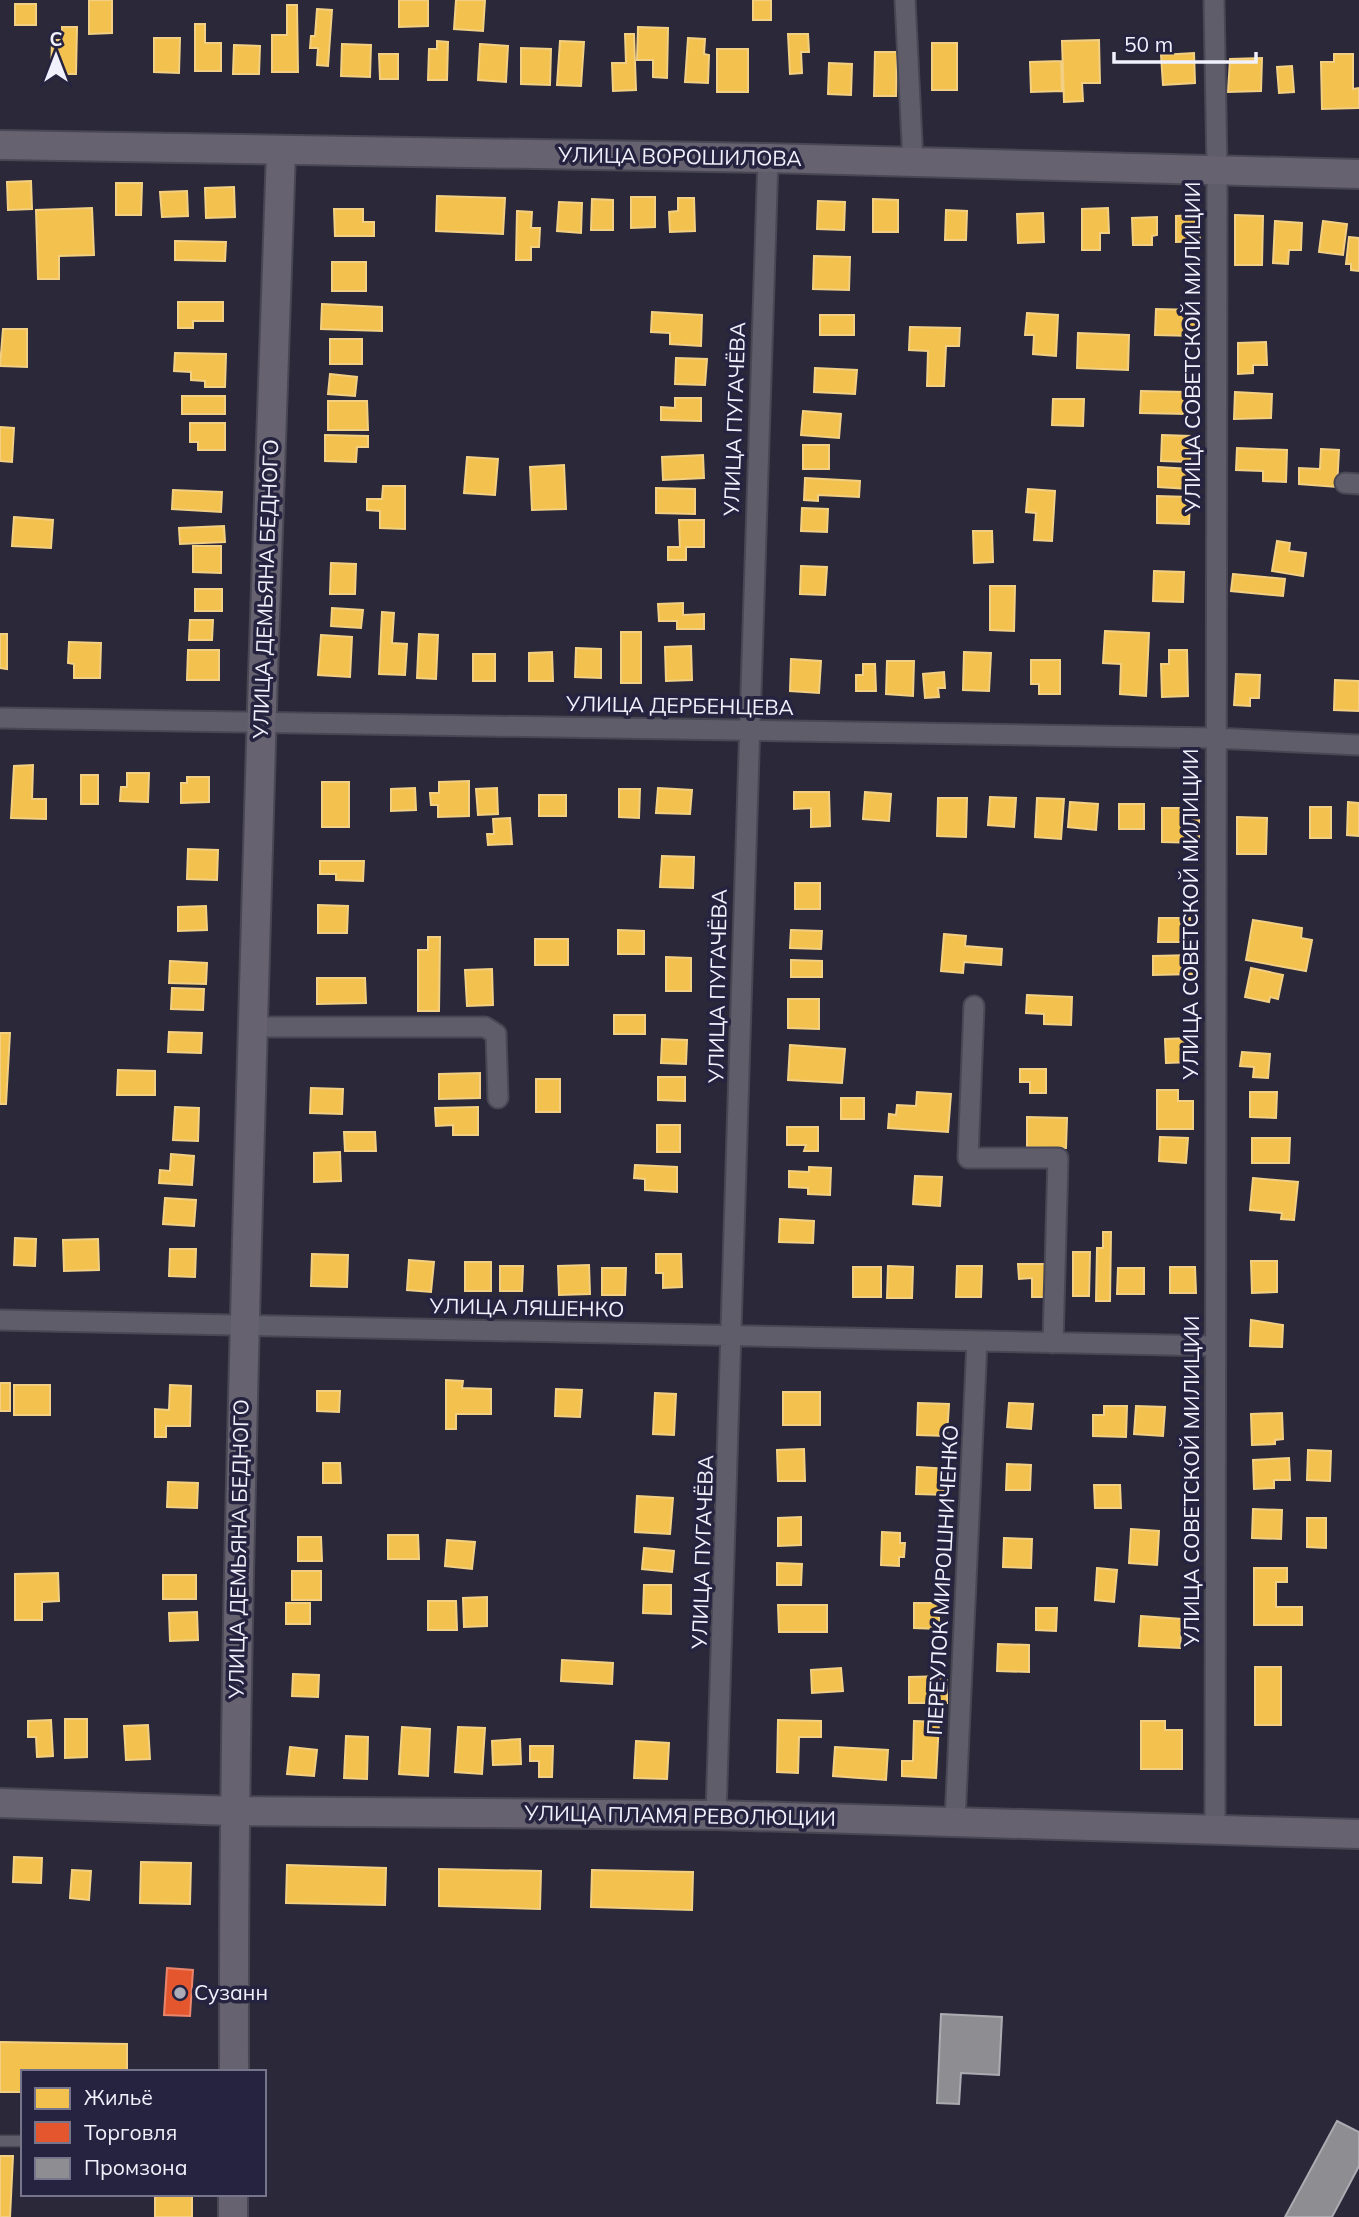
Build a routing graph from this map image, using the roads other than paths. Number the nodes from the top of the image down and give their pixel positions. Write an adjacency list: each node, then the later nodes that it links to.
1 (905, 0): 6 (street)
2 (1214, 0): 7 (street, УЛИЦА СОВЕТСКОЙ МИЛИЦИИ)
3 (0, 145): 4 (street, УЛИЦА ВОРОШИЛОВА)
4 (281, 151): 5 (street, УЛИЦА ВОРОШИЛОВА); 10 (street, УЛИЦА ДЕМЬЯНА БЕДНОГО)
5 (768, 158): 6 (street, УЛИЦА ВОРОШИЛОВА); 11 (street, УЛИЦА ПУГАЧЁВА)
6 (914, 162): 7 (street, УЛИЦА ВОРОШИЛОВА)
7 (1217, 170): 8 (street, УЛИЦА ВОРОШИЛОВА); 12 (street, УЛИЦА СОВЕТСКОЙ МИЛИЦИИ)
8 (1359, 174)
9 (0, 718): 10 (street, УЛИЦА ДЕРБЕНЦЕВА)
10 (261, 722): 11 (street, УЛИЦА ДЕРБЕНЦЕВА); 15 (street, УЛИЦА ДЕМЬЯНА БЕДНОГО)
11 (747, 730): 12 (street, УЛИЦА ДЕРБЕНЦЕВА); 19 (street, УЛИЦА ПУГАЧЁВА)
12 (1214, 738): 13 (street, УЛИЦА ДЕРБЕНЦЕВА); 22 (street, УЛИЦА СОВЕТСКОЙ МИЛИЦИИ)
13 (1359, 745)
14 (974, 1006): 21 (street)
15 (253, 1027): 16 (street); 18 (street, УЛИЦА ДЕМЬЯНА БЕДНОГО)
16 (498, 1098)
17 (0, 1320): 18 (street, УЛИЦА ЛЯШЕНКО)
18 (245, 1325): 19 (street, УЛИЦА ЛЯШЕНКО); 24 (street, УЛИЦА ДЕМЬЯНА БЕДНОГО)
19 (734, 1335): 20 (street, УЛИЦА ЛЯШЕНКО); 25 (street, УЛИЦА ПУГАЧЁВА)
20 (978, 1341): 21 (street, УЛИЦА ЛЯШЕНКО); 26 (street, ПЕРЕУЛОК МИРОШНИЧЕНКО)
21 (1053, 1343): 22 (street, УЛИЦА ЛЯШЕНКО)
22 (1214, 1346): 27 (street, УЛИЦА СОВЕТСКОЙ МИЛИЦИИ)
23 (0, 1803): 24 (street, УЛИЦА ПЛАМЯ РЕВОЛЮЦИИ)
24 (233, 1811): 25 (street, УЛИЦА ПЛАМЯ РЕВОЛЮЦИИ); 29 (street, УЛИЦА ДЕМЬЯНА БЕДНОГО)
25 (716, 1815): 26 (street, УЛИЦА ПЛАМЯ РЕВОЛЮЦИИ)
26 (955, 1821): 27 (street, УЛИЦА ПЛАМЯ РЕВОЛЮЦИИ)
27 (1215, 1828): 28 (street, УЛИЦА ПЛАМЯ РЕВОЛЮЦИИ)
28 (1359, 1834)
29 (234, 2070)
30 (0, 2141): 31 (lane)
31 (21, 2141)
32 (233, 2196): 33 (street)
33 (233, 2217)

